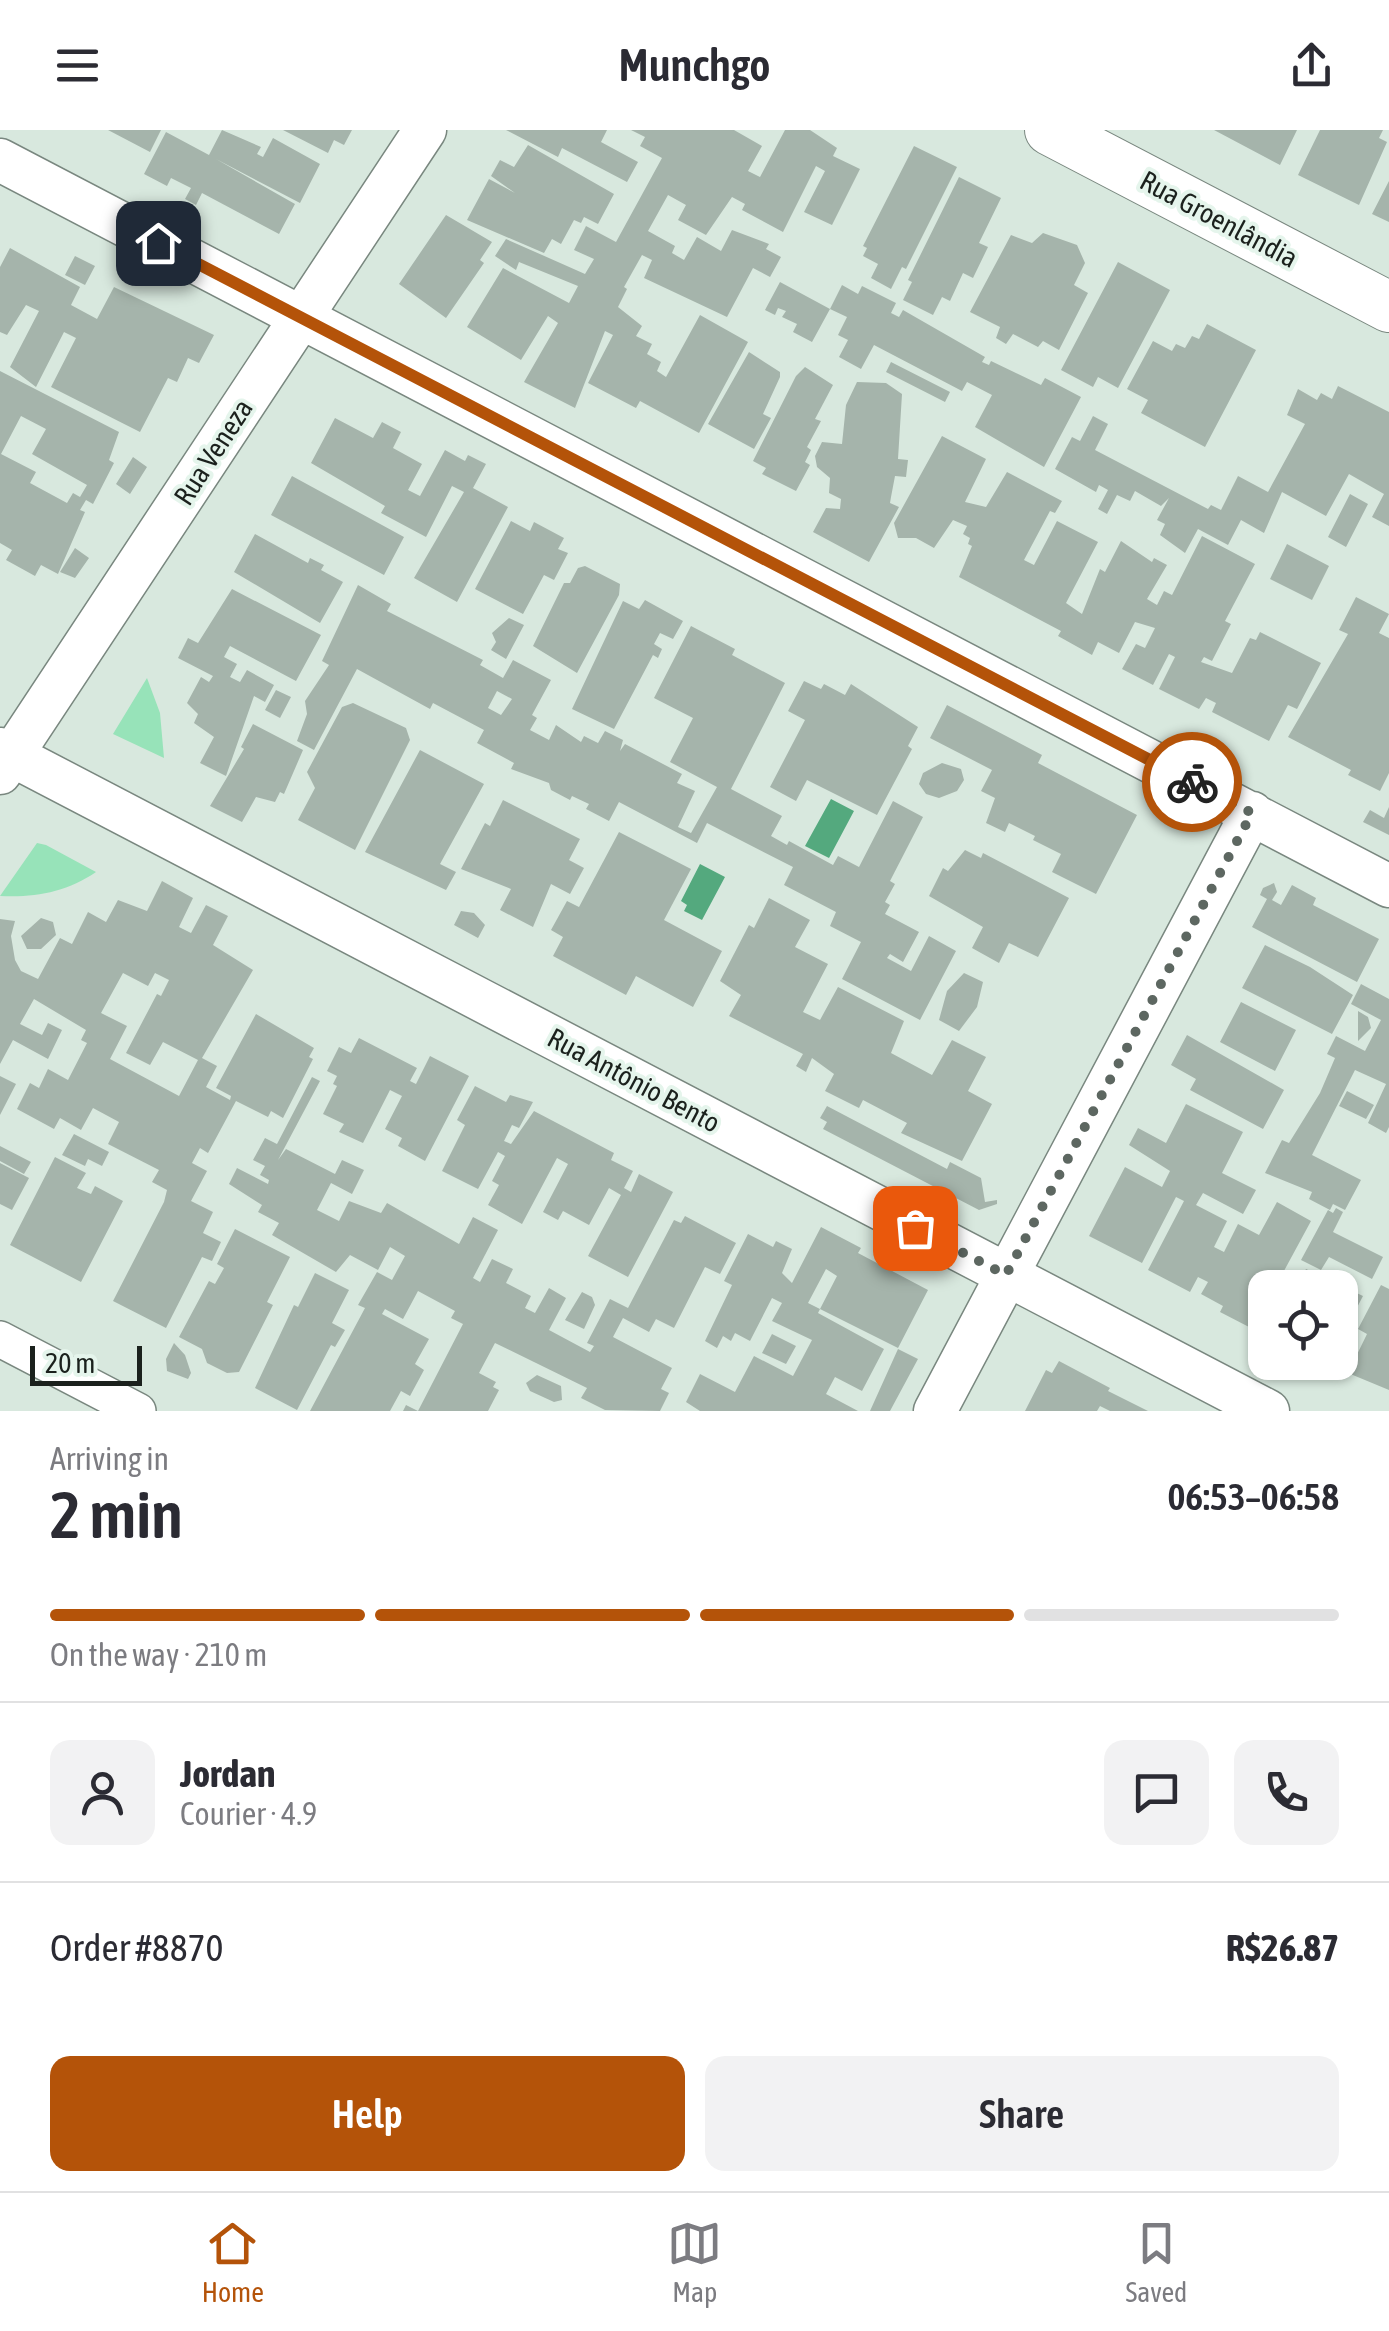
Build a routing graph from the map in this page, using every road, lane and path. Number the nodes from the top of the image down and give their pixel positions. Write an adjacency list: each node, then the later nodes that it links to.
1 (425, 130): 5 (street, Rua Veneza)
2 (1050, 130): 4 (main road, Rua Groenlândia)
3 (0, 160): 5 (street)
4 (1389, 307)
5 (302, 320): 6 (street, Rua Veneza); 7 (street)
6 (4, 759): 9 (street, Rua Antônio Bento)
7 (1252, 813): 8 (street); 9 (street)
8 (1389, 886)
9 (1006, 1275): 12 (street); 13 (street, Rua Antônio Bento)
10 (0, 1340): 11 (street)
11 (138, 1411)
12 (936, 1411)
13 (1268, 1411)

